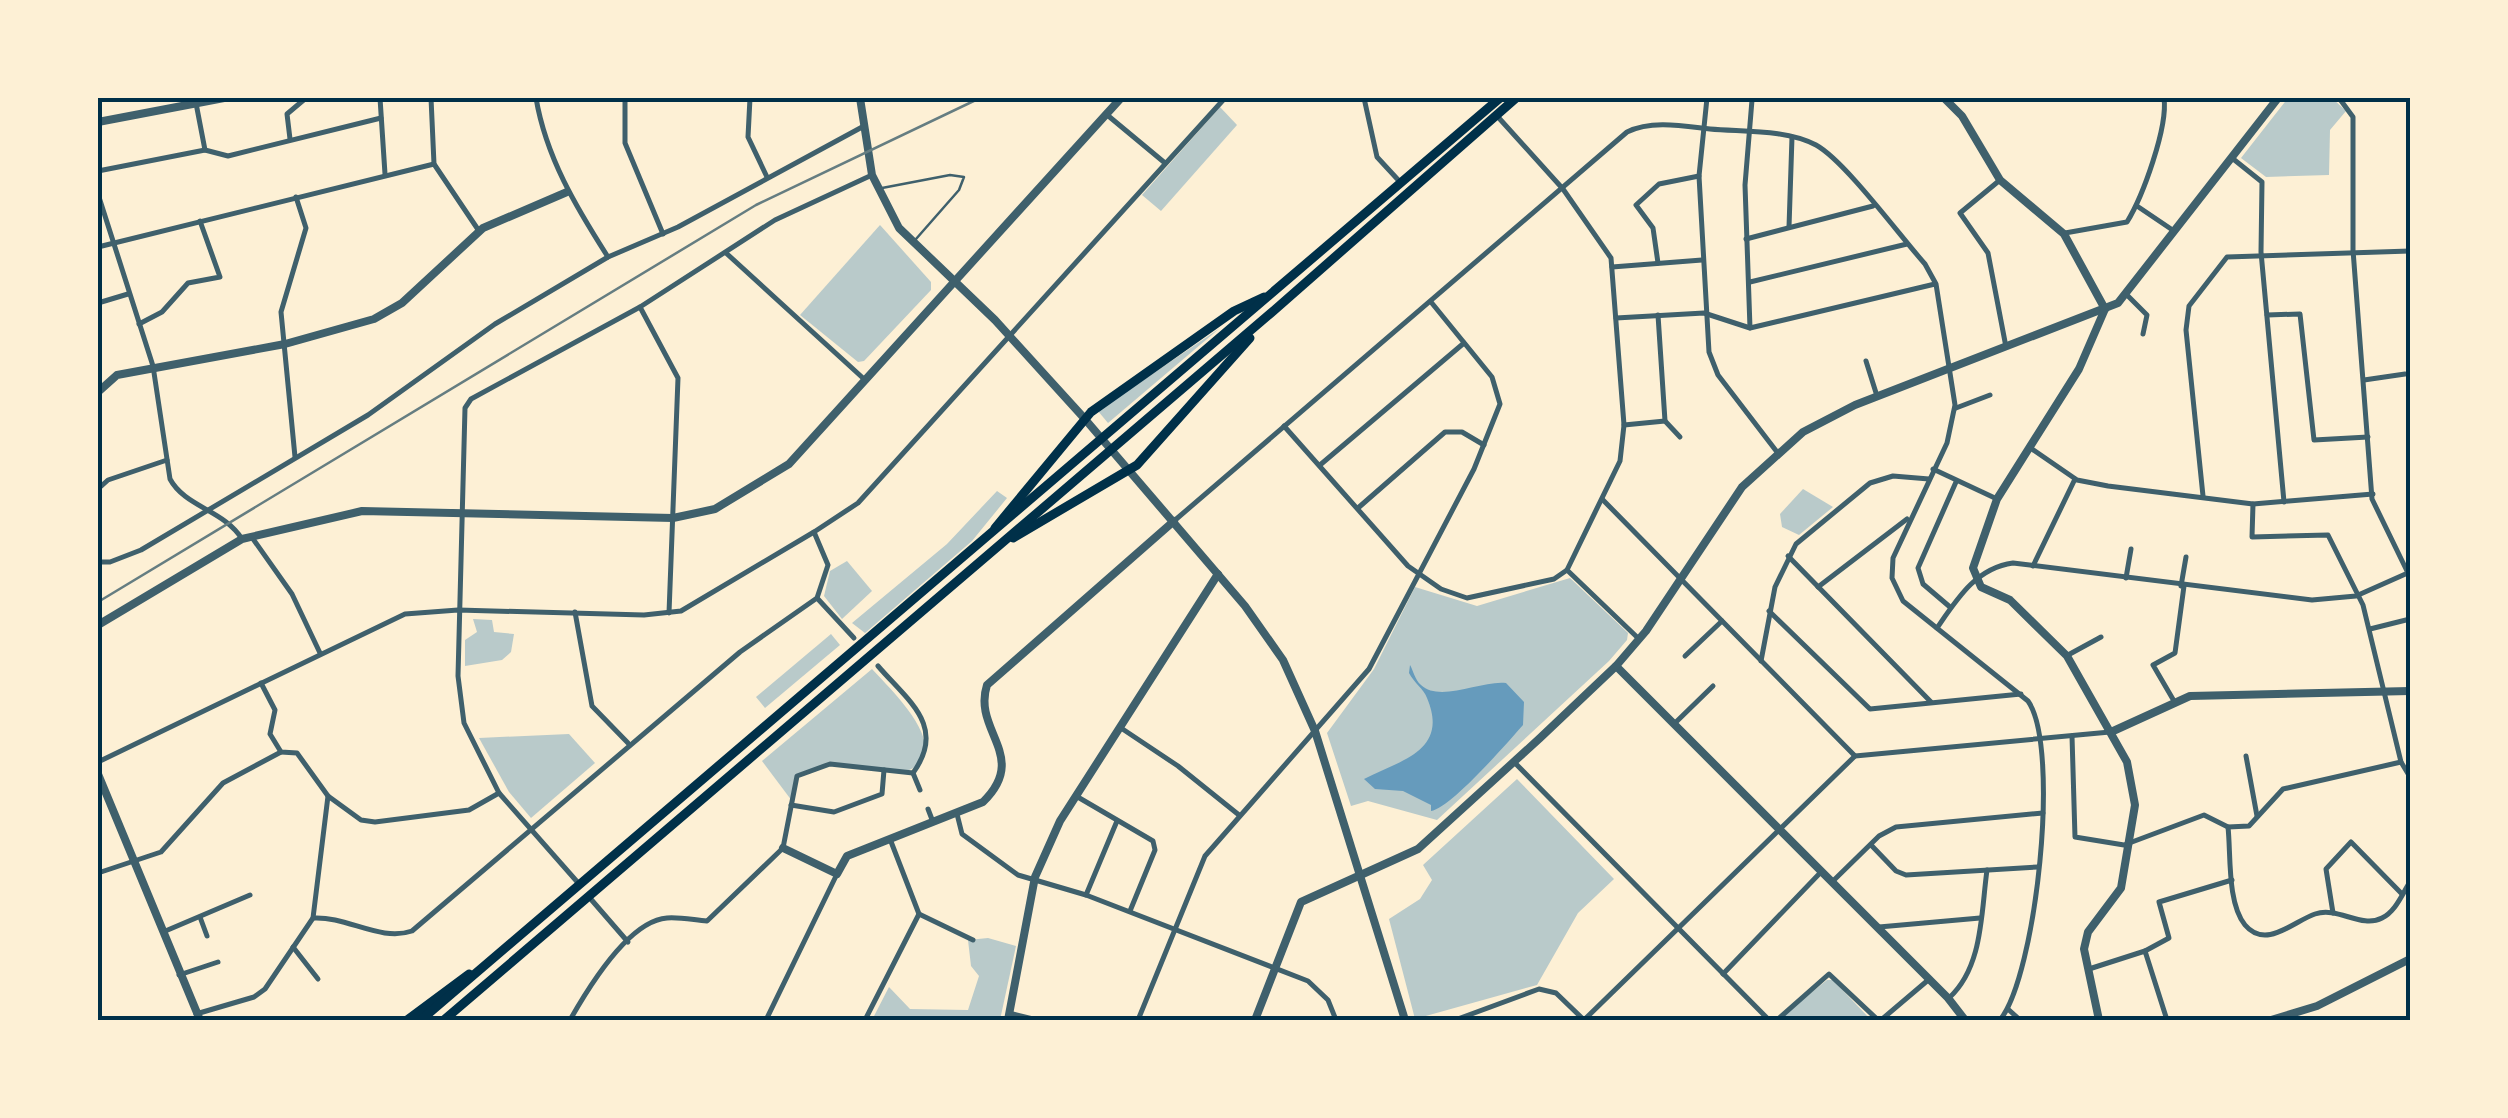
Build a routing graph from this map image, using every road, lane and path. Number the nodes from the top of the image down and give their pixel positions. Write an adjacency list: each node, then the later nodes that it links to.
1 (224, 98): 19 (street)
2 (306, 98): 29 (street)
3 (380, 98): 23 (street)
4 (432, 98): 32 (street)
5 (536, 98): 43 (street)
6 (626, 98): 52 (street)
7 (750, 98): 38 (street)
8 (860, 98): 25 (street)
9 (1121, 98): 21 (street)
10 (1225, 98): 33 (street)
11 (1364, 98): 40 (street)
12 (1500, 98): 40 (highway)
13 (1516, 98): 22 (highway)
14 (1707, 98): 26 (street)
15 (1944, 98): 39 (street)
16 (2164, 98): 47 (street)
17 (2278, 98): 31 (street)
18 (2339, 98): 59 (street)
19 (196, 100): 24 (street); 30 (street)
20 (1752, 100): 27 (street)
21 (1106, 114): 33 (street); 67 (street)
22 (1496, 115): 42 (street); 78 (highway)
23 (381, 118): 29 (street); 35 (street)
24 (98, 122)
25 (864, 126): 36 (street); 38 (street)
26 (1704, 128): 27 (street); 37 (street); 42 (street)
27 (1748, 133): 28 (street); 54 (street)
28 (1792, 137): 46 (street); 49 (street)
29 (290, 139): 30 (street)
30 (205, 150): 34 (street)
31 (2232, 158): 51 (street); 62 (street)
32 (434, 164): 35 (street); 50 (street)
33 (1166, 164): 85 (street)
34 (98, 171)
35 (385, 175): 45 (street)
36 (872, 176): 41 (street); 61 (street)
37 (1700, 176): 64 (street); 65 (street)
38 (767, 178): 52 (street)
39 (2000, 180): 53 (street); 88 (street)
40 (1401, 183): 70 (highway)
41 (877, 189): 56 (street); 56 (lane)
42 (1563, 189): 66 (street); 74 (street)
43 (567, 192): 50 (street); 63 (street)
44 (98, 194): 55 (street)
45 (296, 197): 48 (street); 87 (street)
46 (1873, 206): 49 (street); 57 (street)
47 (2137, 206): 51 (street); 53 (street)
48 (200, 221): 55 (street); 82 (street)
49 (1789, 227): 54 (street)
50 (479, 231): 87 (street)
51 (2174, 231): 72 (street)
52 (663, 234): 63 (street)
53 (2064, 234): 76 (street)
54 (1746, 240): 68 (street)
55 (111, 244): 58 (street); 71 (street)
56 (912, 244): 67 (street)
57 (1908, 244): 68 (street); 69 (street)
58 (98, 246)
59 (2353, 250): 60 (street); 62 (street); 94 (street)
60 (2410, 251)
61 (726, 252): 75 (street); 93 (street)
62 (2261, 252): 80 (street); 118 (street)
63 (608, 257): 108 (street)
64 (1702, 260): 65 (street); 77 (street)
65 (1658, 263): 66 (street)
66 (1612, 267): 81 (street)
67 (952, 280): 85 (street); 93 (street)
68 (1750, 282): 83 (street)
69 (1936, 284): 83 (street); 91 (street)
70 (1278, 290): 99 (highway); 131 (highway)
71 (128, 294): 73 (street); 82 (street)
72 (2127, 296): 76 (street); 84 (street)
73 (98, 302)
74 (1431, 302): 86 (street); 102 (street)
75 (640, 307): 125 (street); 127 (street)
76 (2104, 310): 88 (street); 106 (street)
77 (1704, 312): 79 (street); 83 (street); 107 (street)
78 (1271, 313): 112 (highway); 132 (highway)
79 (1658, 315): 81 (street); 100 (street)
80 (2267, 315): 103 (street); 121 (street)
81 (1616, 318): 101 (street)
82 (138, 324): 90 (street)
83 (1750, 328)
84 (2146, 330)
85 (1010, 336): 99 (street); 129 (street)
86 (1464, 343): 105 (street); 110 (street)
87 (286, 344): 90 (street); 108 (street)
88 (2006, 347): 91 (street)
89 (1866, 361): 97 (street)
90 (153, 366): 95 (street); 109 (street)
91 (1951, 369): 97 (street); 98 (street)
92 (2406, 374): 94 (street)
93 (864, 379): 127 (street)
94 (2364, 380): 103 (street)
95 (98, 392)
96 (1990, 395): 98 (street)
97 (1878, 397): 107 (street)
98 (1955, 408): 111 (street)
99 (1084, 418): 112 (street); 131 (highway)
100 (1665, 421): 101 (street); 104 (street)
101 (1624, 425): 120 (street)
102 (1284, 426): 110 (street); 128 (street)
103 (2368, 436): 117 (street)
104 (1680, 437)
105 (1484, 445): 124 (street); 140 (street)
106 (2029, 447): 113 (street); 119 (street)
107 (1777, 452): 142 (street)
108 (295, 457): 123 (street)
109 (167, 460): 116 (street); 123 (street)
110 (1320, 465): 124 (street)
111 (1933, 468): 114 (street); 115 (street)
112 (1130, 471): 128 (street); 132 (highway)
113 (2076, 479): 118 (street); 137 (street)
114 (1929, 480): 126 (street); 134 (street)
115 (1956, 482): 119 (street); 149 (street)
116 (98, 489)
117 (2373, 494): 121 (street); 139 (street)
118 (2202, 496): 122 (street)
119 (1997, 499): 143 (street)
120 (1603, 500): 138 (street); 142 (street)
121 (2284, 502): 122 (street)
122 (2253, 504): 147 (street)
123 (207, 507): 130 (street); 136 (street)
124 (1357, 508): 140 (street)
125 (460, 512): 127 (street); 130 (street); 150 (street)
126 (1910, 517): 146 (street); 157 (street)
127 (673, 518): 153 (street)
128 (1174, 522): 141 (street); 199 (street)
129 (814, 532): 148 (street); 153 (street)
130 (246, 537): 156 (street); 162 (street)
131 (988, 539): 222 (highway)
132 (999, 544): 226 (highway)
133 (2131, 549): 144 (street)
134 (1788, 556): 146 (street); 151 (street)
135 (2186, 557): 145 (street)
136 (98, 562)
137 (2033, 566): 143 (street); 144 (street)
138 (1567, 570): 140 (street); 161 (street)
139 (2409, 572): 147 (street)
140 (1419, 573): 177 (street)
141 (1218, 574): 176 (street); 177 (street)
142 (1680, 578): 155 (street); 161 (street)
143 (1976, 578): 149 (street); 164 (street)
144 (2126, 578): 145 (street)
145 (2183, 586): 147 (street); 173 (street)
146 (1818, 587): 174 (street)
147 (2356, 596): 158 (street)
148 (816, 598): 159 (street); 181 (street)
149 (1951, 608): 157 (street)
150 (458, 610): 152 (street); 162 (street); 193 (street)
151 (1770, 611): 165 (street); 174 (street)
152 (575, 612): 153 (street); 181 (street)
153 (669, 613)
154 (2410, 619): 158 (street)
155 (1722, 621): 163 (street); 165 (street)
156 (98, 625)
157 (1937, 628): 171 (street)
158 (2369, 629): 172 (street)
159 (854, 638)
160 (2100, 638): 164 (street)
161 (1639, 639): 167 (street)
162 (320, 654): 168 (street)
163 (1685, 656)
164 (2067, 656): 178 (street)
165 (1761, 661): 183 (street)
166 (878, 666): 189 (street)
167 (1616, 666): 175 (street); 186 (street)
168 (260, 682): 182 (street); 185 (street)
169 (1713, 686): 175 (street)
170 (2410, 692): 172 (street)
171 (2020, 694): 174 (street); 180 (street)
172 (2385, 695): 173 (street); 187 (street)
173 (2174, 700): 178 (street)
174 (1931, 702)
175 (1674, 724): 205 (street)
176 (1120, 728): 195 (street); 200 (street)
177 (1315, 731): 200 (street); 217 (street)
178 (2111, 732): 179 (street); 208 (street)
179 (2072, 736): 180 (street); 208 (street)
180 (2041, 739): 183 (street); 198 (street)
181 (629, 744): 206 (street)
182 (281, 752): 194 (street); 211 (street)
183 (1856, 756): 205 (street)
184 (2246, 756): 201 (street)
185 (98, 762)
186 (1514, 762): 217 (street); 236 (street)
187 (2400, 762): 191 (street); 201 (street)
188 (884, 770): 189 (street); 196 (street); 196 (street)
189 (913, 773): 192 (street)
190 (98, 774): 211 (street)
191 (2410, 777)
192 (920, 790)
193 (499, 793): 194 (street); 206 (street)
194 (328, 796): 231 (street)
195 (1076, 796): 202 (street); 218 (street)
196 (791, 804): 210 (street)
197 (928, 809): 203 (street)
198 (2043, 812): 209 (street); 212 (street)
199 (957, 814): 203 (street); 218 (street)
200 (1240, 815): 235 (street)
201 (2258, 819): 204 (street)
202 (1117, 821): 225 (street); 227 (street)
203 (933, 822): 207 (street)
204 (2228, 827): 208 (street); 219 (street)
205 (1780, 828): 214 (street); 236 (street)
206 (531, 830): 222 (street); 231 (street)
207 (890, 839): 216 (street); 229 (street)
208 (2130, 843): 246 (street)
209 (1871, 845): 213 (street); 220 (street)
210 (783, 848): 216 (street); 240 (street)
211 (133, 861): 215 (street); 237 (street)
212 (2038, 866): 213 (street); 252 (street)
213 (1987, 870): 232 (street)
214 (1821, 872): 220 (street); 247 (street)
215 (98, 873)
216 (837, 874): 260 (street)
217 (1359, 875): 245 (street); 266 (street)
218 (1035, 877): 225 (street); 254 (street)
219 (2233, 880): 228 (street); 242 (street)
220 (1832, 881): 233 (street)
221 (2410, 882): 223 (street)
222 (582, 888): 234 (highway)
223 (2402, 894): 228 (street); 228 (street)
224 (250, 895): 230 (street)
225 (1086, 895): 227 (street)
226 (589, 897): 240 (street); 258 (highway)
227 (1130, 912): 235 (street)
228 (2333, 912)
229 (918, 914): 239 (street); 261 (street)
230 (200, 917): 237 (street); 238 (street)
231 (313, 918): 241 (street)
232 (1980, 918): 233 (street); 251 (street)
233 (1876, 928): 250 (street)
234 (532, 929): 256 (highway); 257 (highway)
235 (1176, 930): 245 (street); 263 (street)
236 (1678, 930): 247 (street); 267 (street)
237 (163, 932): 248 (street)
238 (207, 936)
239 (972, 940)
240 (628, 942): 259 (street)
241 (293, 947): 249 (street); 253 (street)
242 (2146, 951): 246 (street); 275 (street)
243 (2410, 959): 276 (street)
244 (218, 962): 248 (street)
245 (1274, 968): 264 (street); 265 (street)
246 (2086, 970): 255 (street)
247 (1723, 974): 268 (street)
248 (179, 975): 253 (street)
249 (318, 979)
250 (1927, 981): 251 (street); 270 (street)
251 (1948, 998): 271 (street)
252 (2009, 1010): 272 (street); 273 (street)
253 (198, 1017)
254 (1009, 1017): 262 (street)
255 (2099, 1019): 274 (street)
256 (406, 1020)
257 (421, 1020)
258 (444, 1020)
259 (570, 1020)
260 (766, 1020)
261 (865, 1020)
262 (1038, 1020)
263 (1138, 1020)
264 (1255, 1020)
265 (1336, 1020)
266 (1404, 1020)
267 (1455, 1020)
268 (1769, 1020)
269 (1777, 1020): 270 (street)
270 (1880, 1020)
271 (1965, 1020)
272 (2000, 1020)
273 (2020, 1020)
274 (2088, 1020)
275 (2167, 1020)
276 (2270, 1020)

